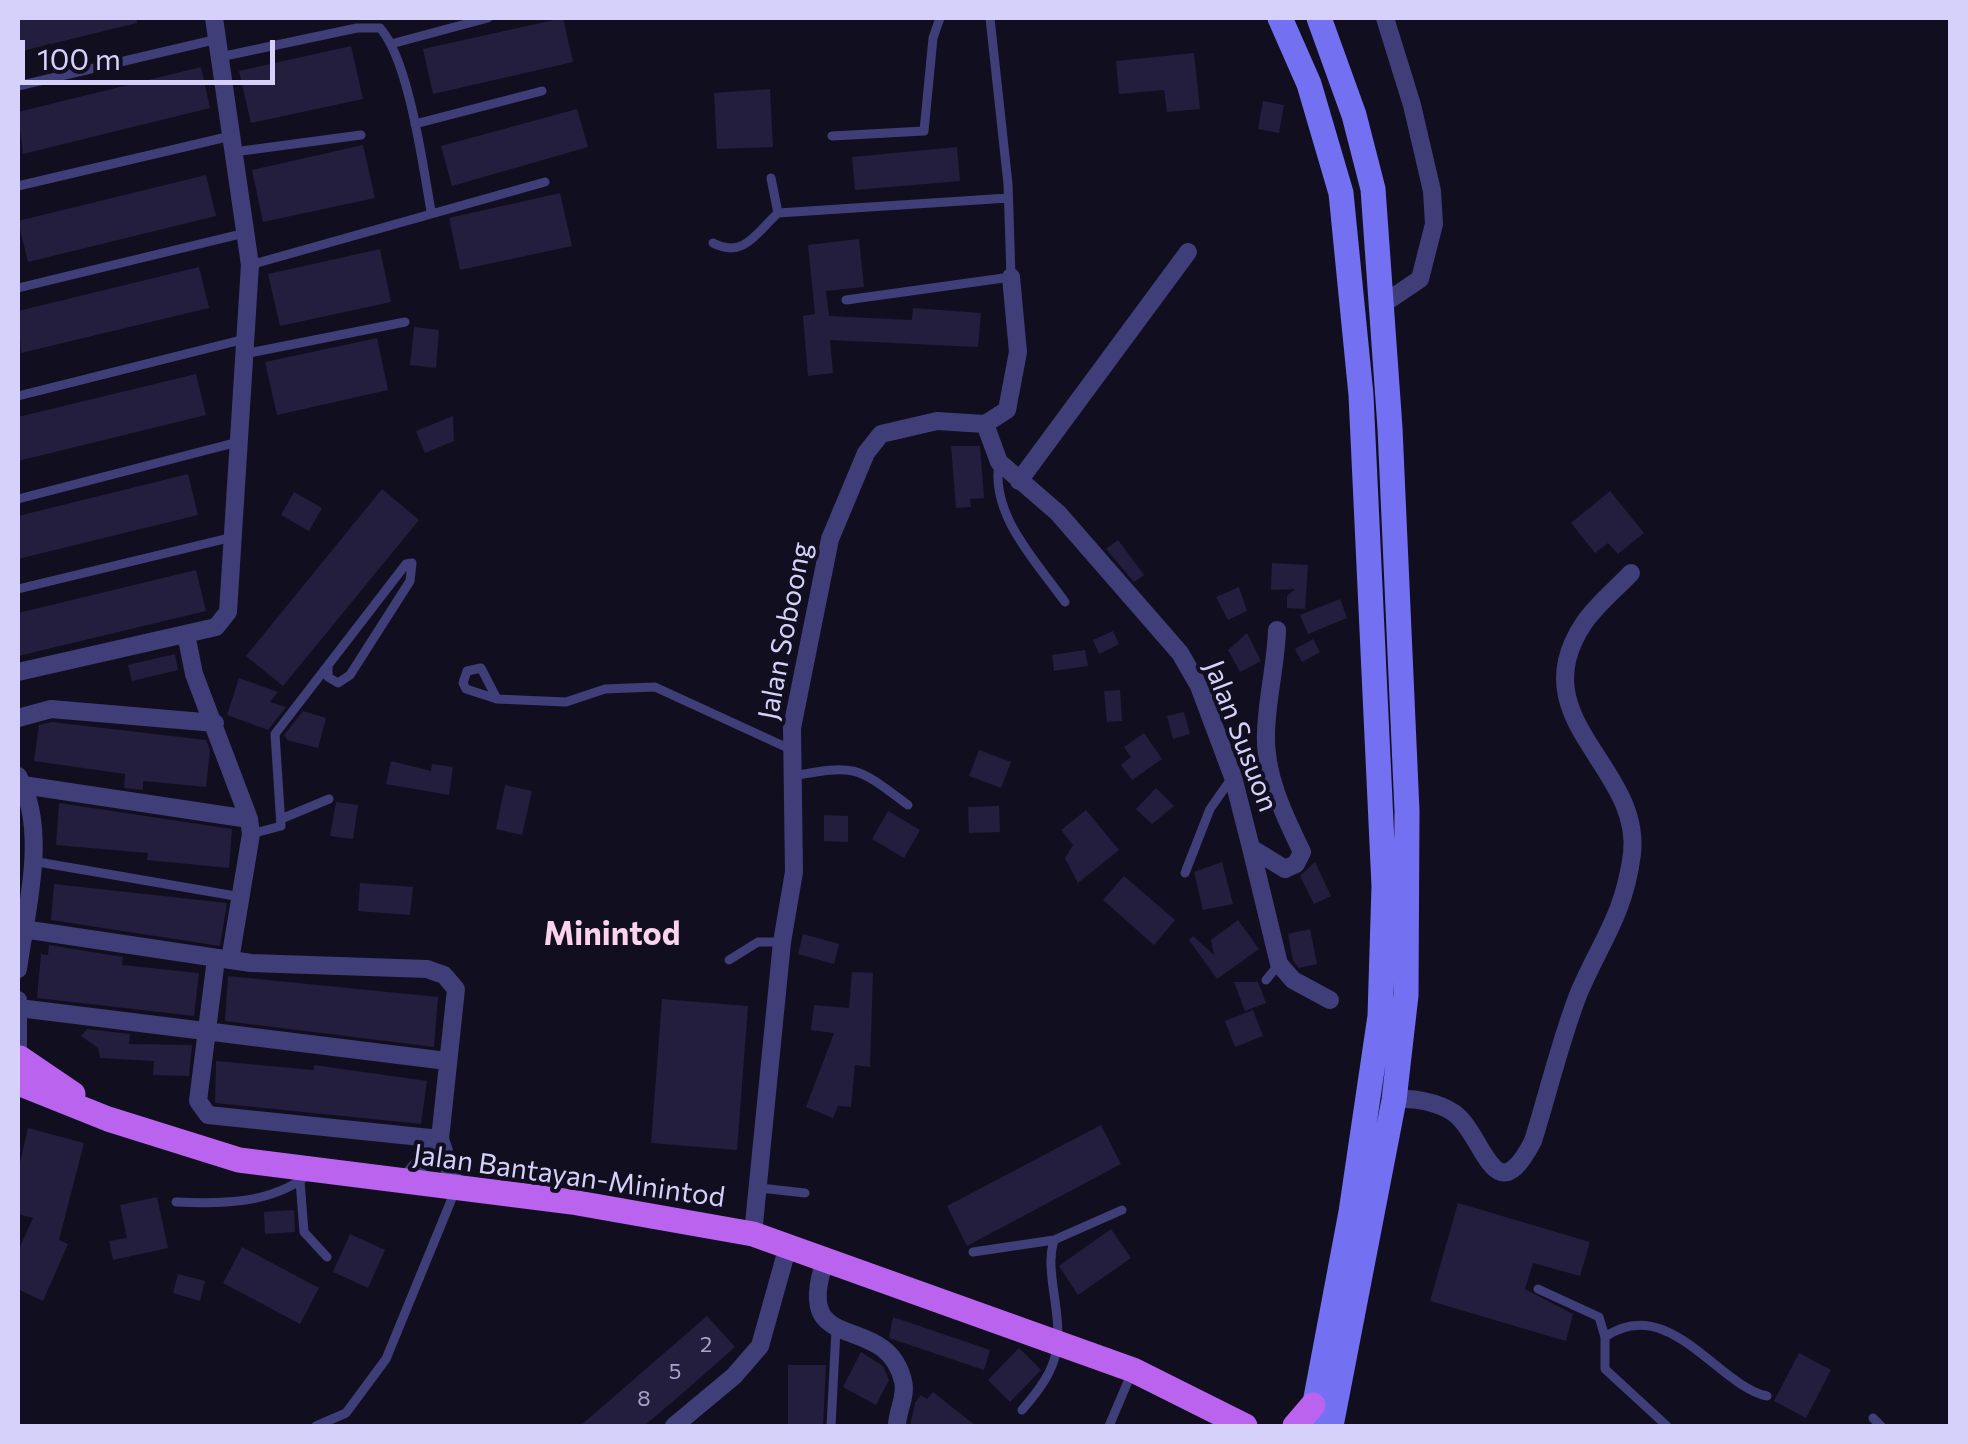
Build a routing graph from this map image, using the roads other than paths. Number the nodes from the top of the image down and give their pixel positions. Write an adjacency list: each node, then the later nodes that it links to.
1 (214, 18): 9 (street)
2 (488, 18): 8 (lane)
3 (940, 18): 14 (lane)
4 (990, 18): 19 (lane)
5 (1280, 18): 98 (main road)
6 (1319, 18): 29 (main road)
7 (1385, 18): 29 (street)
8 (391, 44): 9 (lane); 12 (lane)
9 (219, 48): 10 (lane); 15 (street)
10 (18, 86)
11 (542, 91): 12 (lane)
12 (415, 124): 20 (lane)
13 (361, 135): 15 (lane)
14 (832, 136)
15 (232, 144): 18 (lane); 22 (street)
16 (771, 178): 21 (lane)
17 (544, 182): 20 (lane)
18 (18, 186)
19 (1008, 198): 21 (lane); 26 (lane)
20 (431, 211): 25 (lane)
21 (778, 213): 23 (lane)
22 (245, 233): 25 (street); 27 (lane)
23 (713, 243)
24 (1188, 252): 36 (street)
25 (250, 265): 31 (street)
26 (1011, 277): 28 (lane); 33 (street)
27 (18, 288)
28 (846, 300)
29 (1383, 304): 75 (main road)
30 (405, 322): 31 (lane)
31 (244, 346): 32 (lane); 34 (street)
32 (18, 396)
33 (985, 424): 35 (street, Jalan Susuon); 49 (street, Jalan Soboong)
34 (238, 442): 37 (lane); 38 (street)
35 (999, 462): 36 (street, Jalan Susuon); 41 (lane)
36 (1019, 482): 51 (street, Jalan Susuon)
37 (18, 500)
38 (232, 537): 40 (lane); 43 (street)
39 (1631, 573): 75 (street)
40 (18, 589)
41 (1066, 602)
42 (1277, 630): 58 (street, Jalan Susuon)
43 (186, 634): 45 (street); 48 (street)
44 (328, 666): 44 (lane); 56 (lane)
45 (18, 672)
46 (497, 699): 49 (lane)
47 (18, 718): 48 (street)
48 (215, 722): 57 (street)
49 (793, 750): 50 (street, Jalan Soboong)
50 (793, 776): 54 (lane); 63 (street, Jalan Soboong)
51 (1233, 777): 58 (street, Jalan Susuon); 60 (lane)
52 (20, 780): 55 (street); 57 (street)
53 (329, 798): 56 (lane)
54 (908, 805)
55 (25, 814): 59 (street)
56 (281, 819): 57 (lane)
57 (250, 826): 61 (street)
58 (1251, 848): 66 (street)
59 (32, 862): 61 (lane); 62 (street)
60 (1186, 873)
61 (241, 897): 64 (street)
62 (23, 929): 64 (street); 67 (street)
63 (782, 942): 65 (lane); 79 (street, Jalan Soboong)
64 (223, 960): 72 (street); 74 (street)
65 (729, 960)
66 (1279, 964): 68 (lane); 70 (street)
67 (18, 969)
68 (1266, 980)
69 (18, 1000): 71 (street)
70 (1330, 1000)
71 (18, 1008): 72 (street); 73 (street)
72 (207, 1034): 74 (street); 76 (street)
73 (18, 1061): 77 (main road, Jalan Bantayan-Minintod)
74 (447, 1062): 76 (street)
75 (1394, 1100): 108 (main road)
76 (440, 1139): 78 (street); 80 (street)
77 (307, 1176): 78 (main road, Jalan Bantayan-Minintod); 82 (lane); 88 (lane)
78 (405, 1182): 80 (main road, Jalan Bantayan-Minintod)
79 (760, 1188): 81 (lane); 84 (street, Jalan Soboong)
80 (456, 1189): 84 (main road, Jalan Bantayan-Minintod); 97 (lane)
81 (805, 1192)
82 (176, 1202)
83 (1122, 1210): 85 (lane)
84 (753, 1234): 86 (main road, Jalan Bantayan-Minintod)
85 (1054, 1240): 87 (lane); 93 (lane)
86 (788, 1246): 89 (main road, Jalan Bantayan-Minintod); 102 (street)
87 (974, 1252)
88 (327, 1257)
89 (826, 1258): 91 (street); 93 (main road, Jalan Bantayan-Minintod)
90 (1538, 1290): 92 (lane)
91 (836, 1330): 103 (lane); 104 (street)
92 (1606, 1338): 95 (lane); 109 (lane)
93 (1061, 1346): 94 (main road, Jalan Bantayan-Minintod); 96 (lane)
94 (1133, 1370): 99 (main road, Jalan Bantayan-Minintod); 105 (lane)
95 (1767, 1396)
96 (1022, 1410)
97 (346, 1413): 100 (lane); 101 (lane)
98 (1312, 1416): 107 (main road)
99 (1240, 1423): 106 (main road, Jalan Bantayan-Minintod)
100 (316, 1426)
101 (346, 1426)
102 (674, 1426)
103 (831, 1426)
104 (897, 1426)
105 (1109, 1426)
106 (1261, 1426)
107 (1295, 1426)
108 (1331, 1426)
109 (1667, 1426)

